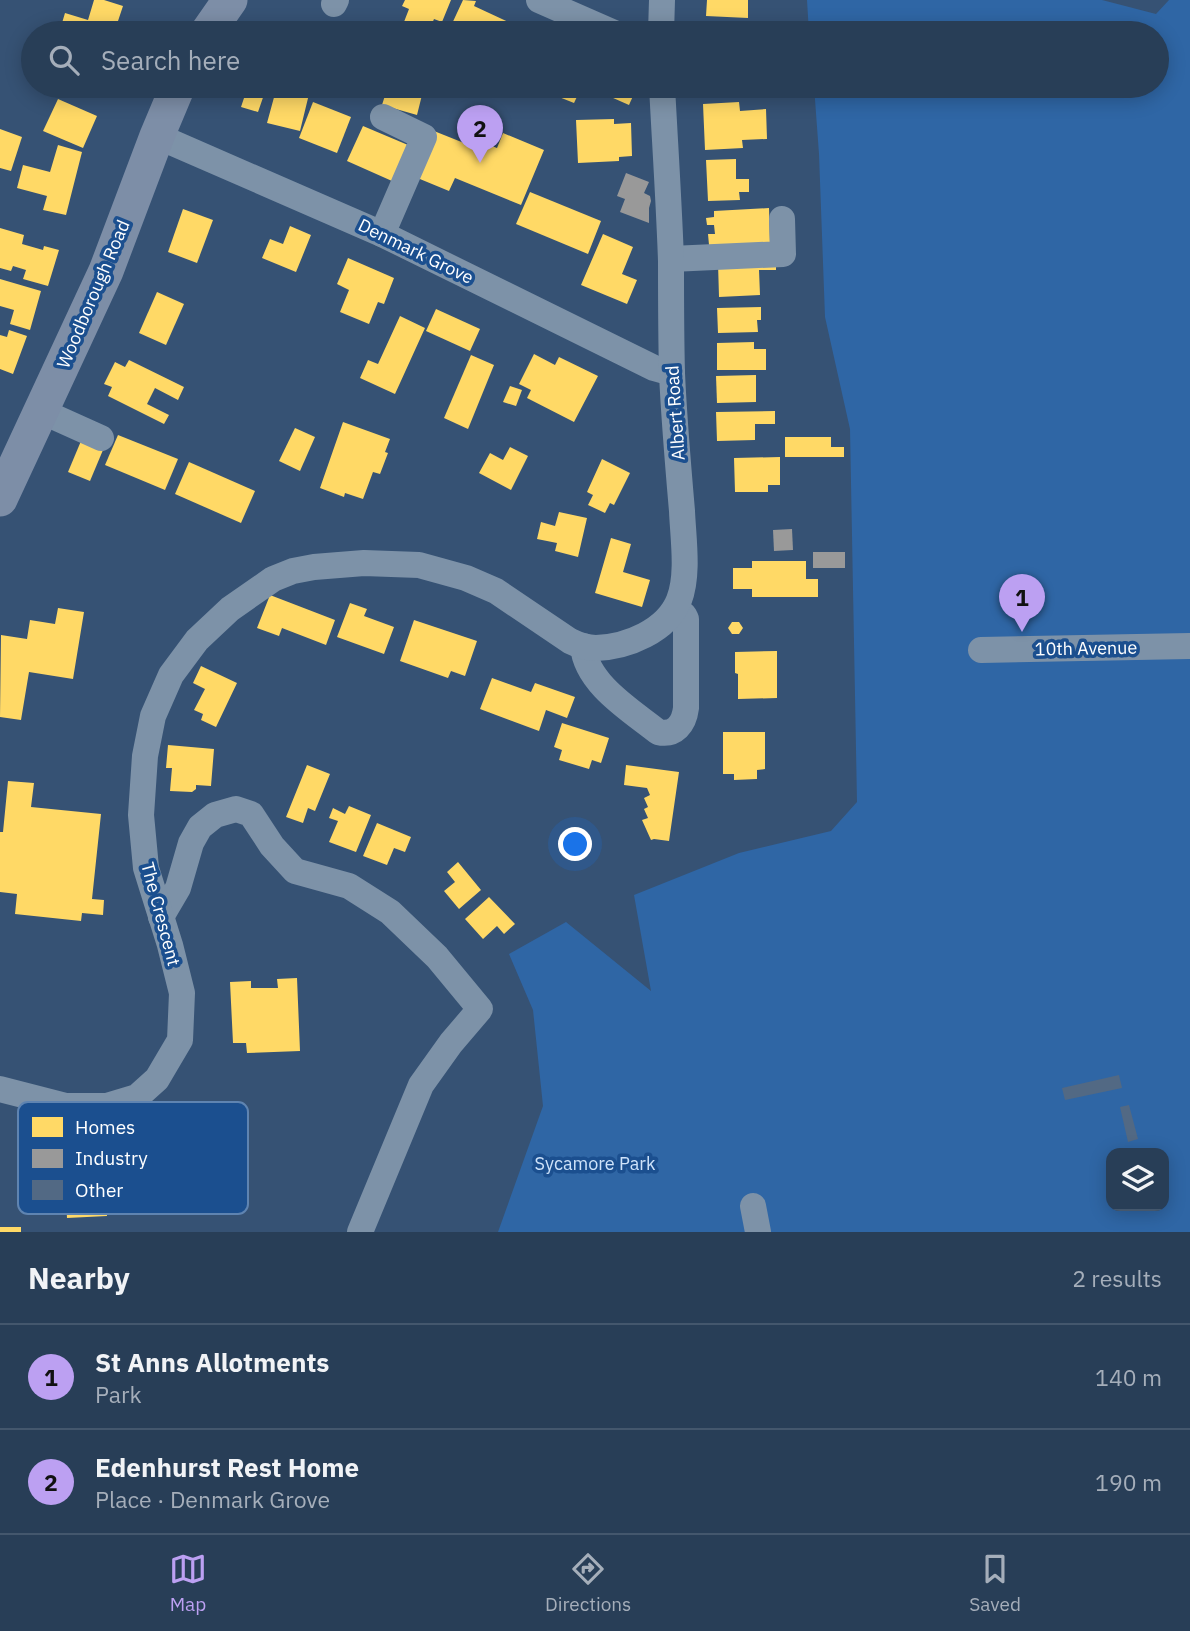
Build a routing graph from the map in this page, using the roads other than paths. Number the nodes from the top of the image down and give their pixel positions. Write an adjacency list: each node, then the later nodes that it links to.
1 (230, 0): 4 (main road)
2 (539, 0): 5 (street)
3 (662, 0): 6 (street)
4 (215, 21)
5 (587, 21)
6 (661, 21)
7 (173, 98): 10 (main road, Woodborough Road)
8 (663, 98): 13 (street, Albert Road)
9 (383, 117): 12 (street)
10 (157, 136): 12 (street, Denmark Grove); 15 (main road, Woodborough Road)
11 (782, 219): 13 (street)
12 (382, 234): 14 (street, Denmark Grove)
13 (671, 259): 14 (street, Albert Road)
14 (672, 373): 18 (street, Albert Road)
15 (41, 411): 16 (street); 17 (main road, Woodborough Road)
16 (101, 438)
17 (0, 499)
18 (675, 609): 19 (street); 19 (street)
19 (583, 646): 22 (street, The Crescent)
20 (1190, 646): 21 (street, 10th Avenue)
21 (981, 650)
22 (161, 916): 25 (street, The Crescent); 27 (street)
23 (0, 1089): 24 (street, The Crescent)
24 (50, 1102)
25 (120, 1102)
26 (753, 1206): 28 (street)
27 (360, 1232)
28 (758, 1232)

